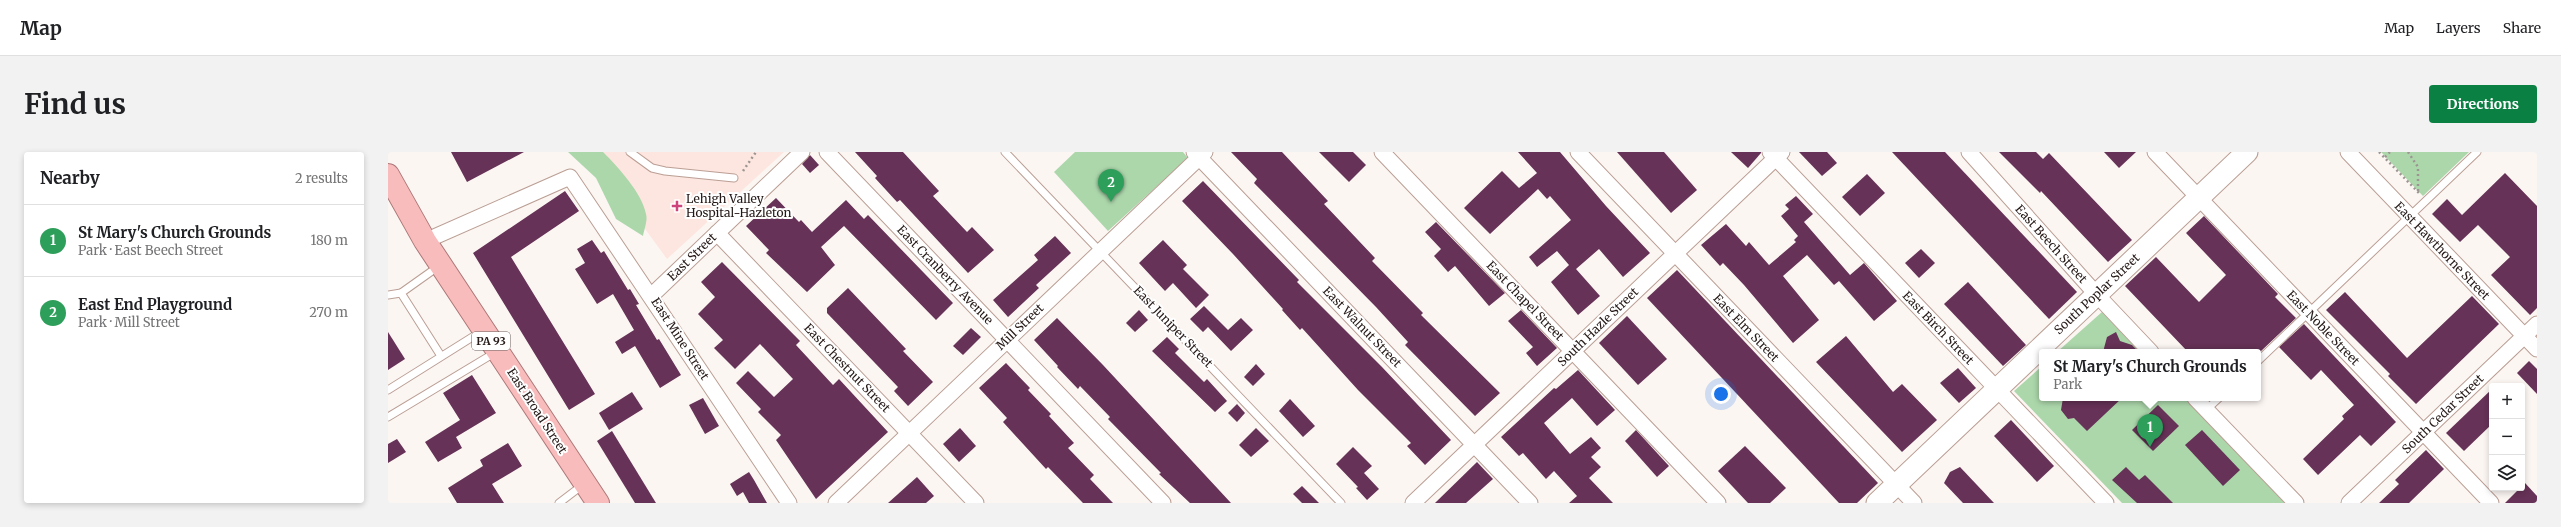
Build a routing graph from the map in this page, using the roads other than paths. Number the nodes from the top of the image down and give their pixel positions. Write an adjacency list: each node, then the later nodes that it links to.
1 (630, 152): 15 (lane)
2 (802, 152): 18 (street, East Street)
3 (827, 152): 31 (street, East Cranberry Avenue)
4 (1005, 152): 20 (lane, East Juniper Street)
5 (1382, 152): 37 (street, East Chapel Street)
6 (1578, 152): 21 (street, East Elm Street)
7 (1969, 152): 25 (street, East Beech Street)
8 (2155, 152): 16 (street, East Noble Street)
9 (2247, 152): 16 (main road, South Poplar Street)
10 (2348, 152): 17 (street, East Hawthorne Street)
11 (2477, 152): 17 (lane)
12 (1199, 154): 20 (street, Mill Street); 48 (street, East Walnut Street)
13 (1776, 154): 21 (street, South Hazle Street); 40 (street, East Birch Street)
14 (388, 175): 19 (highway, East Broad Street / PA 93)
15 (734, 178)
16 (2199, 198): 25 (main road, South Poplar Street); 27 (street, East Noble Street)
17 (2410, 216): 27 (lane); 30 (street, East Hawthorne Street)
18 (718, 233): 26 (street, East Street); 47 (street, East Chestnut Street)
19 (425, 241): 22 (highway, East Broad Street / PA 93); 26 (street, East Mine Street)
20 (1100, 252): 31 (street, Mill Street); 57 (lane, East Juniper Street)
21 (1675, 254): 37 (street, South Hazle Street); 50 (street, East Elm Street)
22 (441, 265): 23 (lane); 29 (highway, East Broad Street / PA 93)
23 (400, 293): 24 (lane); 38 (lane)
24 (388, 295)
25 (2097, 295): 32 (main road, South Poplar Street); 33 (street, East Beech Street)
26 (652, 296): 53 (street, East Mine Street)
27 (2308, 313): 39 (lane); 46 (street, East Noble Street)
28 (2537, 324): 30 (street, South Cedar Street)
29 (484, 330): 36 (highway, East Broad Street / PA 93); 38 (lane)
30 (2524, 336): 34 (street, East Hawthorne Street); 46 (street, South Cedar Street)
31 (1007, 340): 47 (street, Mill Street); 56 (street, East Cranberry Avenue)
32 (2040, 349)
33 (2148, 349)
34 (2537, 349)
35 (2039, 350): 40 (main road, South Poplar Street)
36 (498, 351): 45 (lane); 49 (highway, East Broad Street / PA 93)
37 (1573, 351): 48 (street, South Hazle Street); 60 (street, East Chapel Street)
38 (441, 356): 41 (lane)
39 (2261, 357)
40 (1997, 389): 50 (main road, South Poplar Street); 63 (street, East Birch Street)
41 (388, 390)
42 (2198, 401): 44 (street)
43 (2216, 401): 44 (lane)
44 (2206, 410): 64 (street)
45 (388, 417)
46 (2423, 432): 65 (street, South Cedar Street); 66 (street, East Noble Street)
47 (909, 433): 54 (street, Mill Street); 55 (street, East Chestnut Street)
48 (1474, 445): 58 (street, South Hazle Street); 59 (street, East Walnut Street)
49 (585, 483): 51 (lane); 52 (highway, East Broad Street / PA 93)
50 (1896, 485): 61 (main road, South Poplar Street); 62 (street, East Elm Street)
51 (558, 503)
52 (598, 503)
53 (789, 503)
54 (836, 503)
55 (976, 503)
56 (1163, 503)
57 (1340, 503)
58 (1413, 503)
59 (1530, 503)
60 (1718, 503)
61 (1877, 503)
62 (1914, 503)
63 (2106, 503)
64 (2296, 503)
65 (2349, 503)
66 (2491, 503)

